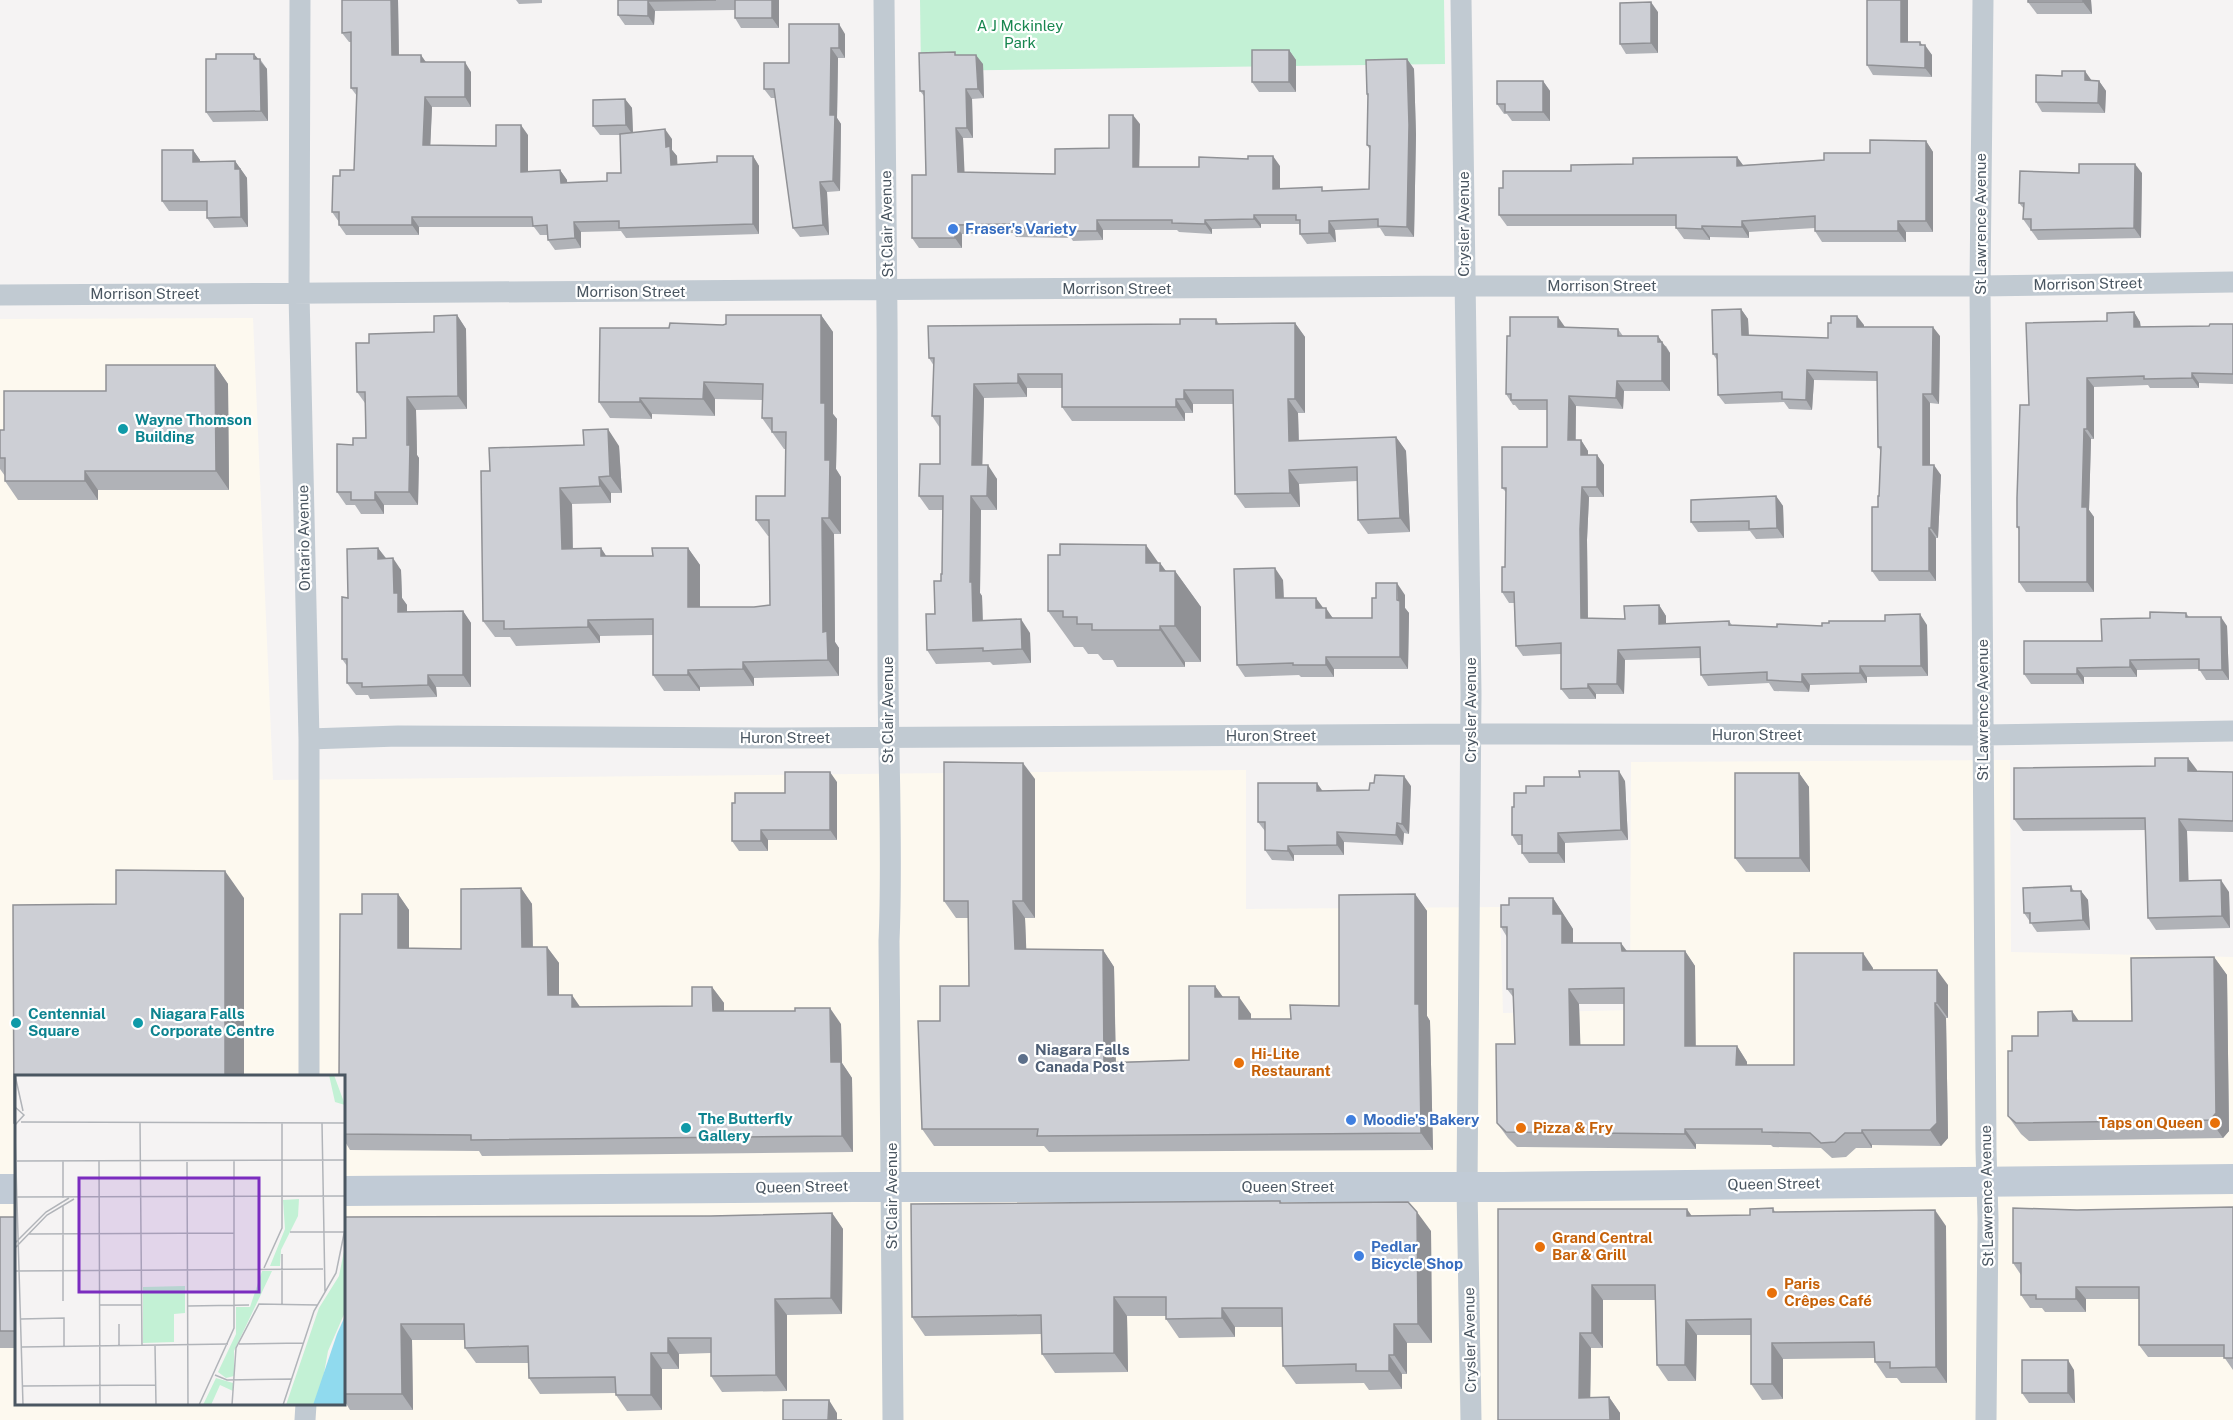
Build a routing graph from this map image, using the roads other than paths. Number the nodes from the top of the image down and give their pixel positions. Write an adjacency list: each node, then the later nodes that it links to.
1 (300, 0): 9 (street, Ontario Avenue)
2 (884, 0): 8 (street, St Clair Avenue)
3 (1461, 0): 6 (street, Crysler Avenue)
4 (1983, 0): 7 (street, St Lawrence Avenue)
5 (2233, 282): 7 (street, Morrison Street)
6 (1464, 286): 7 (street, Morrison Street); 8 (street, Morrison Street); 12 (street, Crysler Avenue)
7 (1980, 286): 13 (street, St Lawrence Avenue)
8 (888, 291): 9 (street, Morrison Street); 14 (street, St Clair Avenue)
9 (299, 293): 10 (street, Morrison Street); 15 (street, Ontario Avenue)
10 (0, 295)
11 (2233, 732): 13 (street, Huron Street)
12 (1471, 734): 13 (street, Huron Street); 14 (street, Huron Street); 20 (street, Crysler Avenue)
13 (1983, 735): 18 (street, St Lawrence Avenue)
14 (888, 737): 15 (street, Huron Street); 19 (street, St Clair Avenue)
15 (309, 739): 16 (street, Ontario Avenue)
16 (309, 1075)
17 (2233, 1179): 18 (street, Queen Street)
18 (1987, 1183): 20 (street, Queen Street); 24 (street, St Lawrence Avenue)
19 (891, 1187): 20 (street, Queen Street); 21 (street, Queen Street); 22 (street, St Clair Avenue)
20 (1467, 1187): 23 (street, Crysler Avenue)
21 (345, 1191)
22 (893, 1420)
23 (1471, 1420)
24 (1986, 1420)

